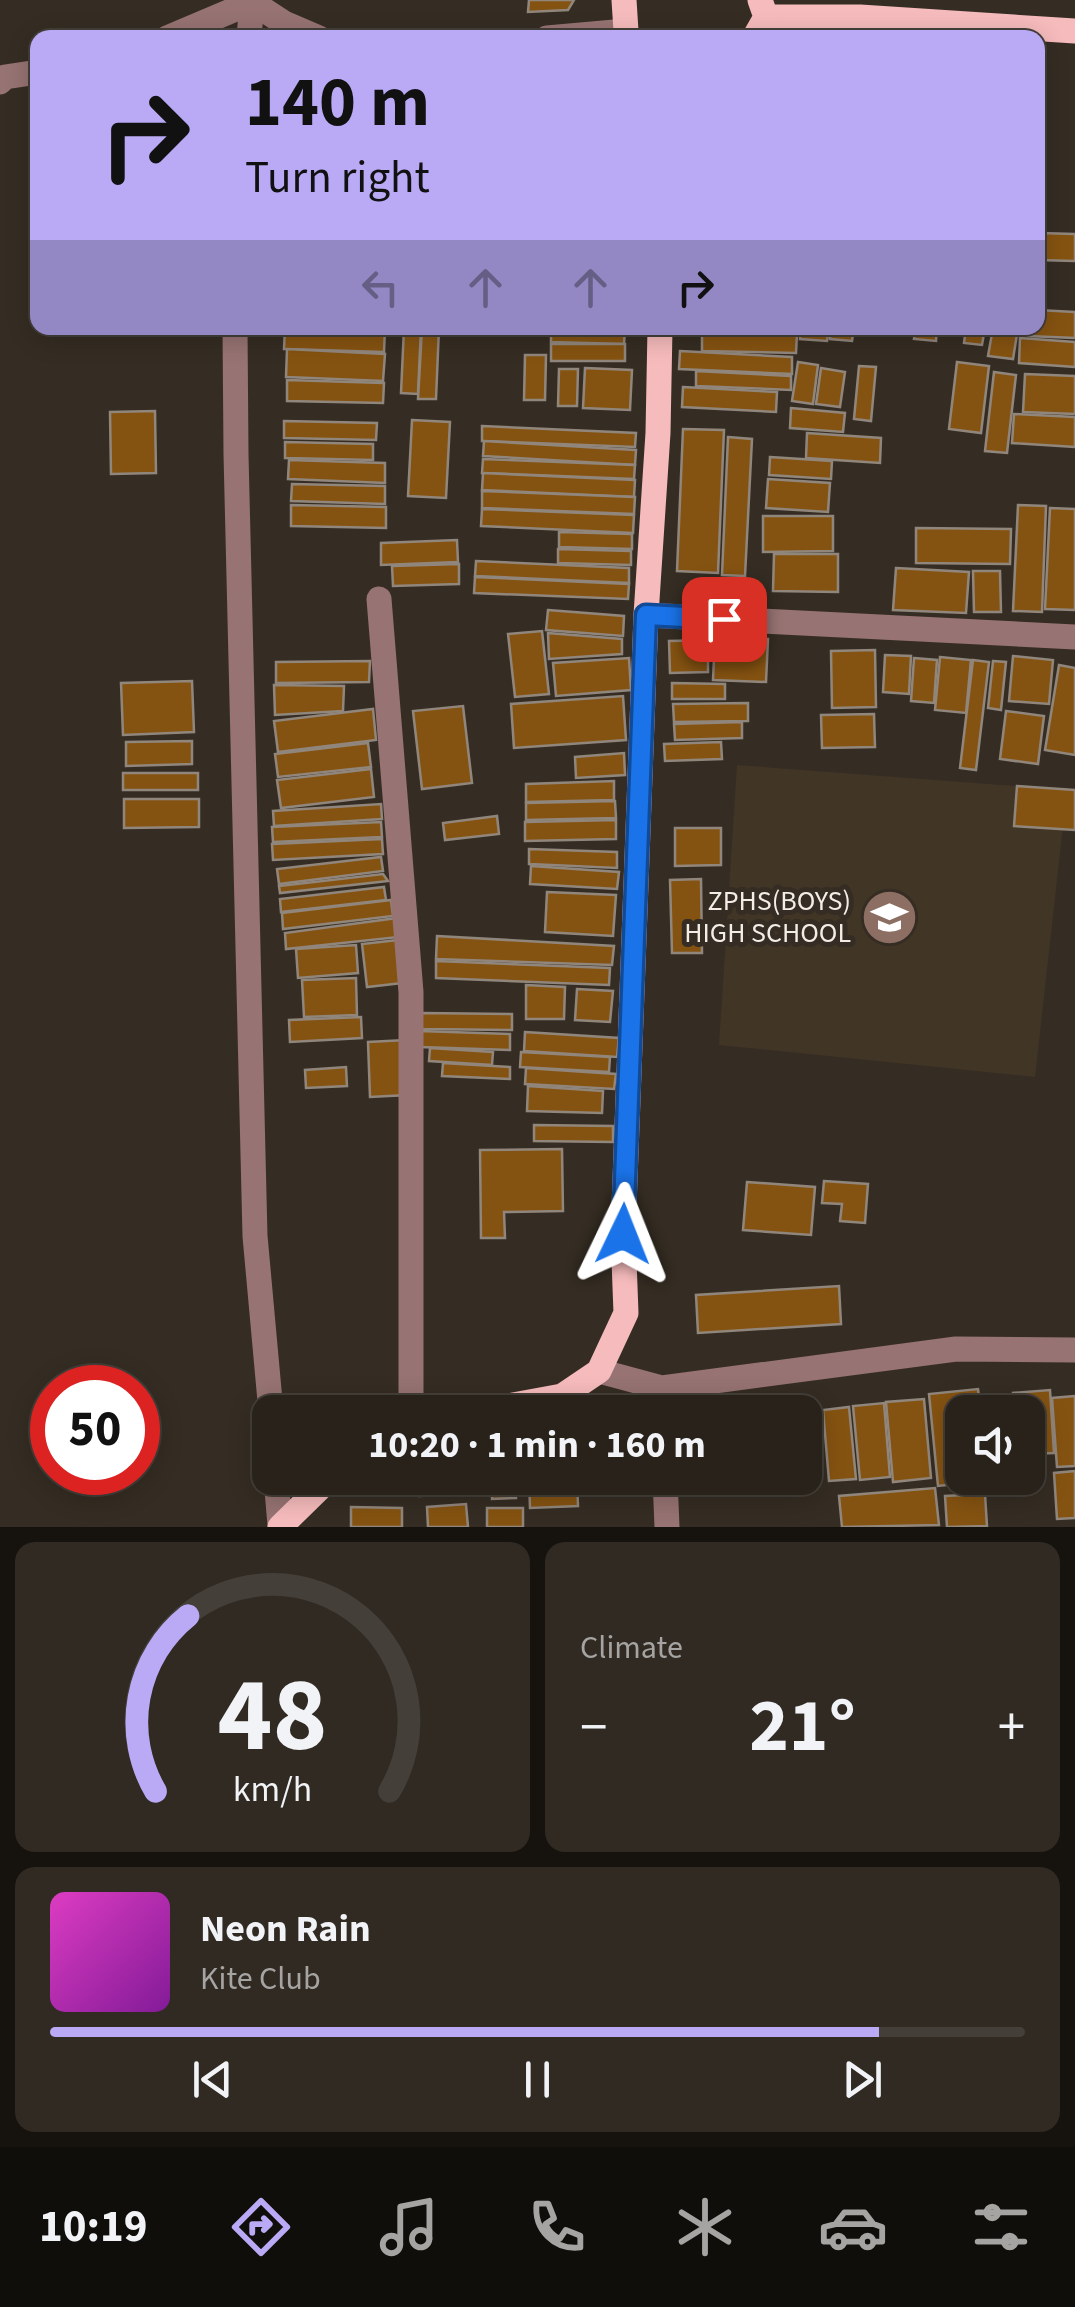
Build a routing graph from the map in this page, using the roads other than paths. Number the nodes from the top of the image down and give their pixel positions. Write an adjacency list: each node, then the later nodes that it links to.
1 (624, 0): 7 (main road)
2 (252, 1): 4 (street); 5 (street); 6 (street)
3 (760, 18): 8 (main road)
4 (185, 30)
5 (250, 30)
6 (300, 30)
7 (627, 30)
8 (1075, 31)
9 (30, 73): 10 (street)
10 (0, 82)
11 (235, 335): 18 (street)
12 (660, 335): 14 (main road)
13 (379, 599): 19 (street)
14 (646, 615): 15 (street); 17 (main road)
15 (1075, 637)
16 (1075, 1350): 22 (street)
17 (600, 1371): 20 (main road); 21 (street)
18 (269, 1395)
19 (411, 1395)
20 (564, 1395)
21 (651, 1395)
22 (690, 1395)
23 (277, 1495): 26 (street)
24 (312, 1495): 26 (main road)
25 (666, 1495): 27 (street)
26 (280, 1526)
27 (667, 1527)

